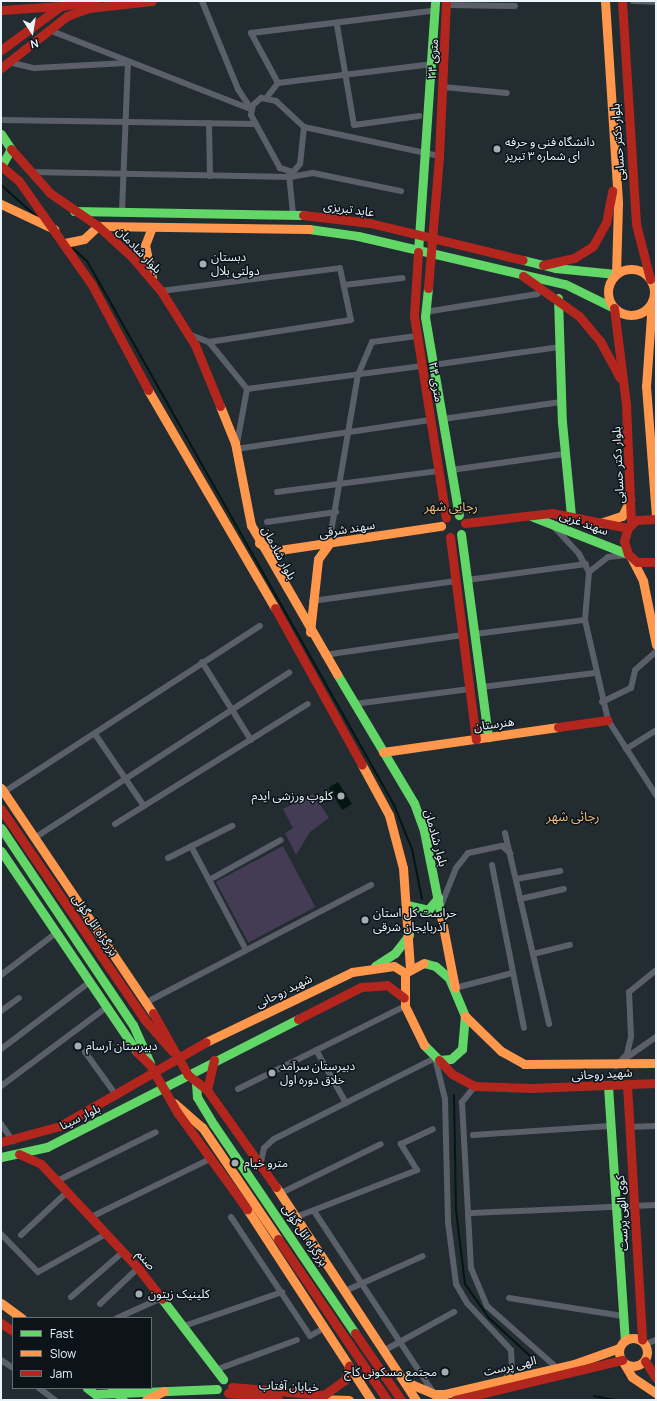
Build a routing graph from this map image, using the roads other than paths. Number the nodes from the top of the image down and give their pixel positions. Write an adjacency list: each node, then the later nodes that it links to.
1 (96, 1): 9 (main road)
2 (152, 1): 13 (main road)
3 (202, 1): 28 (street)
4 (605, 1): 41 (main road, بلوار دکتر حسابی)
5 (622, 1): 62 (main road, بلوار دکتر حسابی)
6 (633, 1): 7 (street)
7 (656, 2)
8 (446, 3): 11 (street); 25 (main road, ۲۴ متری)
9 (61, 6): 12 (main road); 13 (main road); 14 (main road)
10 (436, 6): 15 (street); 21 (main road, ۲۴ متری)
11 (515, 6)
12 (1, 10)
13 (67, 16): 16 (main road)
14 (35, 25): 17 (main road); 18 (main road)
15 (337, 25): 23 (street); 24 (street)
16 (49, 30): 17 (main road); 20 (street)
17 (41, 36): 19 (main road)
18 (1, 50)
19 (8, 62): 20 (street); 22 (main road)
20 (128, 63): 28 (street); 31 (street)
21 (433, 64): 23 (street); 37 (main road, ۲۴ متری)
22 (1, 68)
23 (345, 74): 24 (street); 29 (street)
24 (278, 83): 27 (street)
25 (443, 87): 26 (street); 38 (main road, ۲۴ متری)
26 (507, 93)
27 (267, 98): 28 (street); 34 (street)
28 (251, 109): 33 (street)
29 (419, 116)
30 (1, 120): 31 (street)
31 (127, 122): 32 (street); 42 (street)
32 (209, 123): 33 (street); 44 (street)
33 (256, 124): 43 (street)
34 (304, 127): 37 (street); 43 (street)
35 (1, 134): 36 (main road, بلوار شادمان)
36 (11, 150): 39 (main road); 40 (main road, بلوار شادمان)
37 (426, 155): 38 (street); 53 (main road, ۲۴ متری)
38 (439, 156): 54 (main road, ۲۴ متری)
39 (1, 166): 52 (main road)
40 (29, 172): 42 (street); 47 (main road, بلوار شادمان)
41 (615, 173): 58 (main road); 59 (main road, بلوار دکتر حسابی)
42 (124, 174): 44 (street); 48 (street)
43 (290, 175): 44 (street); 45 (street); 49 (street)
44 (210, 176)
45 (401, 191)
46 (1, 204): 52 (main road)
47 (74, 211): 48 (main road, عابد تبریزی); 50 (main road, بلوار شادمان)
48 (122, 211): 49 (main road, عابد تبریزی)
49 (293, 214): 53 (main road, عابد تبریزی)
50 (98, 226): 51 (main road); 55 (main road); 63 (main road, بلوار شادمان)
51 (152, 227): 56 (main road); 63 (main road)
52 (54, 229): 55 (main road)
53 (419, 235): 54 (main road, عابد تبریزی); 56 (main road, ۲۴ متری)
54 (432, 238): 57 (main road, ۲۴ متری); 58 (main road, عابد تبریزی)
55 (65, 243): 163 (main road)
56 (417, 250): 57 (main road); 72 (main road, ۲۴ متری)
57 (430, 253): 60 (main road); 70 (main road, ۲۴ متری)
58 (543, 265): 59 (main road, عابد تبریزی)
59 (616, 274): 62 (main road); 69 (main road)
60 (523, 276): 67 (main road); 69 (main road)
61 (403, 278): 64 (street)
62 (650, 279): 68 (main road)
63 (154, 283): 65 (main road, بلوار شادمان)
64 (344, 285): 65 (street); 74 (street)
65 (161, 291): 73 (main road, بلوار شادمان)
66 (538, 294): 70 (street)
67 (558, 298): 75 (main road); 79 (main road)
68 (652, 301): 69 (main road); 94 (main road)
69 (614, 308): 79 (main road, بلوار دکتر حسابی)
70 (425, 312): 71 (main road, ۲۴ متری)
71 (427, 327): 72 (main road); 76 (main road, ۲۴ متری)
72 (416, 332): 77 (main road, ۲۴ متری); 78 (street)
73 (188, 334): 74 (street); 85 (main road, بلوار شادمان)
74 (209, 342): 80 (street)
75 (559, 347): 76 (street); 81 (main road)
76 (433, 365): 82 (main road, ۲۴ متری)
77 (422, 366): 78 (street); 83 (main road, ۲۴ متری)
78 (358, 375): 80 (street); 84 (street)
79 (623, 384): 91 (main road, بلوار دکتر حسابی)
80 (247, 389): 85 (street)
81 (561, 402): 82 (street); 86 (main road)
82 (442, 418): 87 (main road, ۲۴ متری)
83 (430, 420): 84 (street); 88 (main road, ۲۴ متری)
84 (349, 432): 85 (street); 89 (street)
85 (236, 449): 106 (main road, بلوار شادمان)
86 (564, 454): 87 (street); 93 (main road)
87 (451, 470): 97 (main road, ۲۴ متری)
88 (438, 471): 89 (street); 96 (main road, ۲۴ متری)
89 (342, 483): 90 (street); 92 (street)
90 (277, 492)
91 (632, 492): 100 (main road); 103 (main road, بلوار دکتر حسابی)
92 (336, 512): 99 (street); 107 (street)
93 (571, 515): 95 (main road, سهند غربی); 100 (main road, سهند غربی)
94 (656, 515)
95 (531, 516): 97 (main road, سهند غربی); 101 (main road, سهند غربی)
96 (446, 517): 97 (main road, سهند غربی); 102 (main road)
97 (462, 519): 104 (main road)
98 (656, 519): 103 (main road)
99 (267, 522)
100 (600, 523): 103 (main road, سهند غربی)
101 (551, 524): 108 (main road, سهند غربی); 110 (street)
102 (442, 526): 105 (main road); 107 (main road, سهند شرقی)
103 (629, 526): 108 (main road, بلوار دکتر حسابی)
104 (462, 534): 105 (main road); 112 (main road)
105 (450, 537): 113 (main road)
106 (258, 542): 107 (main road, سهند شرقی); 117 (main road, بلوار شادمان)
107 (329, 544): 114 (main road)
108 (629, 556): 109 (main road, سهند غربی); 111 (street); 120 (main road)
109 (656, 562)
110 (586, 564): 111 (street); 112 (street)
111 (589, 572): 115 (street)
112 (467, 580): 118 (main road)
113 (456, 581): 114 (street); 119 (main road)
114 (312, 601): 117 (main road)
115 (585, 620): 118 (street); 125 (street)
116 (260, 626): 123 (street)
117 (310, 632): 122 (main road, بلوار شادمان)
118 (475, 634): 126 (main road)
119 (463, 635): 122 (street); 127 (main road)
120 (656, 645)
121 (656, 652): 128 (street)
122 (324, 655): 130 (main road, بلوار شادمان)
123 (202, 662): 131 (street); 134 (street)
124 (289, 673): 131 (street)
125 (595, 673): 126 (street); 128 (street)
126 (482, 687): 135 (main road)
127 (470, 689): 130 (street); 136 (main road)
128 (602, 702): 132 (street)
129 (308, 704): 137 (street)
130 (354, 704): 139 (main road, بلوار شادمان)
131 (230, 708): 137 (street); 140 (street)
132 (608, 720): 135 (main road, هنرستان); 138 (street)
133 (656, 730): 138 (street)
134 (96, 734): 140 (street); 141 (street)
135 (488, 737): 136 (main road, هنرستان)
136 (476, 739): 139 (main road, هنرستان)
137 (251, 740): 143 (street)
138 (626, 749): 142 (street)
139 (383, 752): 161 (main road, بلوار شادمان)
140 (125, 778): 143 (street); 149 (street)
141 (2, 790): 149 (main road)
142 (655, 791)
143 (144, 806): 145 (street)
144 (1, 809): 183 (main road, بزرگراه ائل گؤلی)
145 (115, 824)
146 (232, 826): 151 (street)
147 (1, 828): 185 (main road, بزرگراه ائل گؤلی)
148 (505, 833): 153 (street)
149 (36, 838): 178 (main road)
150 (281, 840): 158 (street)
151 (191, 846): 154 (street); 158 (street)
152 (1, 851): 165 (main road)
153 (510, 853): 157 (street); 164 (street)
154 (168, 858)
155 (492, 865): 173 (street)
156 (560, 871): 157 (street)
157 (516, 879): 162 (street)
158 (209, 880): 168 (street)
159 (371, 885): 168 (street)
160 (564, 890): 162 (street)
161 (438, 898): 163 (main road); 164 (main road, بلوار شادمان)
162 (520, 899): 169 (street)
163 (407, 905): 166 (main road)
164 (440, 908): 176 (main road, بلوار شادمان)
165 (56, 933): 174 (street); 175 (main road)
166 (409, 935): 170 (main road); 171 (main road)
167 (570, 945): 169 (street)
168 (245, 948): 178 (street)
169 (533, 954): 184 (street)
170 (374, 966): 171 (main road, شهید روحانی); 191 (main road, شهید روحانی)
171 (408, 970): 176 (main road); 179 (main road)
172 (656, 970): 194 (street)
173 (512, 973): 176 (street); 186 (street)
174 (1, 975)
175 (90, 982): 180 (main road); 188 (street)
176 (455, 988): 182 (main road)
177 (19, 998): 181 (street)
178 (147, 1002): 191 (main road)
179 (404, 1002): 189 (street); 192 (main road, شهید روحانی); 193 (main road)
180 (107, 1007): 196 (main road); 200 (street)
181 (1, 1011)
182 (465, 1016): 192 (main road); 194 (main road, شهید روحانی)
183 (144, 1019): 185 (main road); 191 (main road, بزرگراه ائل گؤلی)
184 (549, 1024)
185 (133, 1025): 196 (main road, بزرگراه ائل گؤلی)
186 (524, 1028)
187 (656, 1037): 194 (street)
188 (1, 1048)
189 (316, 1050): 205 (street); 209 (street)
190 (85, 1052): 207 (street)
191 (175, 1056): 196 (main road, شهید روحانی); 197 (main road)
192 (437, 1059): 201 (main road, شهید روحانی); 209 (street); 275 (street)
193 (214, 1060): 197 (main road); 206 (main road)
194 (619, 1063): 195 (main road, شهید روحانی)
195 (656, 1063)
196 (152, 1069): 204 (main road); 207 (main road, بلوار سینا)
197 (188, 1075): 198 (main road); 204 (main road, بلوار سینا)
198 (196, 1083): 206 (main road); 291 (main road, بزرگراه ائل گؤلی)
199 (656, 1083): 203 (main road, شهید روحانی)
200 (1, 1086)
201 (475, 1086): 202 (main road, شهید روحانی); 271 (street)
202 (608, 1086): 203 (main road, شهید روحانی); 211 (main road, کوی الهی پرست)
203 (627, 1086): 213 (main road, کوی الهی پرست)
204 (165, 1088): 208 (main road); 220 (main road, بلوار سینا)
205 (238, 1089)
206 (207, 1090): 225 (main road)
207 (116, 1095): 217 (main road, بلوار سینا)
208 (174, 1103): 223 (main road); 290 (main road, بزرگراه ائل گؤلی)
209 (346, 1103): 225 (street)
210 (1, 1124): 217 (street)
211 (610, 1126): 216 (street); 231 (main road, کوی الهی پرست)
212 (656, 1126): 213 (street)
213 (629, 1127): 230 (main road, کوی الهی پرست)
214 (434, 1129): 232 (street)
215 (156, 1132): 226 (street)
216 (473, 1135)
217 (14, 1140): 218 (main road, بلوار سینا)
218 (1, 1142)
219 (382, 1144): 228 (street)
220 (50, 1145): 221 (main road, بلوار سینا); 224 (main road)
221 (19, 1154): 222 (main road, بلوار سینا); 224 (main road)
222 (1, 1157)
223 (210, 1159): 234 (street); 257 (main road)
224 (41, 1164): 226 (main road, صنم)
225 (263, 1167): 228 (main road)
226 (57, 1181): 227 (main road, صنم)
227 (67, 1192): 234 (main road, صنم); 239 (street)
228 (281, 1193): 236 (main road)
229 (656, 1205): 230 (street)
230 (634, 1206): 231 (street); 263 (main road, کوی الهی پرست)
231 (616, 1207): 233 (street); 252 (main road, کوی الهی پرست)
232 (314, 1211): 236 (street); 243 (street)
233 (472, 1213)
234 (91, 1217): 238 (main road, صنم)
235 (231, 1217): 245 (street)
236 (296, 1217): 244 (main road)
237 (1, 1234): 238 (street)
238 (106, 1234): 240 (main road, صنم)
239 (21, 1235)
240 (123, 1252): 242 (main road, صنم); 246 (street)
241 (423, 1256): 243 (street)
242 (138, 1268): 247 (main road, صنم); 250 (street)
243 (362, 1284): 244 (street); 262 (street)
244 (345, 1291): 265 (main road)
245 (282, 1292): 256 (street); 257 (street)
246 (72, 1297)
247 (162, 1298): 254 (street); 256 (main road, صنم)
248 (509, 1298): 252 (street)
249 (1, 1304): 253 (main road)
250 (100, 1304)
251 (454, 1312): 262 (street)
252 (623, 1316): 260 (main road, کوی الهی پرست)
253 (20, 1317)
254 (119, 1317)
255 (1, 1323): 258 (main road)
256 (184, 1326): 272 (main road, صنم)
257 (324, 1328): 269 (main road)
258 (12, 1330)
259 (297, 1340): 272 (street)
260 (625, 1340): 263 (main road); 264 (main road)
261 (656, 1340): 263 (street)
262 (400, 1342): 265 (street); 285 (street)
263 (644, 1342): 268 (main road)
264 (619, 1348): 267 (main road); 271 (main road, الهی پرست)
265 (384, 1350): 276 (main road)
266 (1, 1360): 270 (street)
267 (622, 1361): 268 (main road); 282 (main road); 293 (main road, الهی پرست)
268 (645, 1361): 273 (main road)
269 (349, 1366): 277 (main road); 289 (main road)
270 (12, 1367)
271 (557, 1368): 275 (main road, الهی پرست)
272 (218, 1370): 274 (main road, صنم)
273 (656, 1378)
274 (223, 1379): 280 (main road); 284 (main road, صنم)
275 (506, 1380): 285 (main road, الهی پرست)
276 (406, 1382): 285 (main road); 292 (main road)
277 (340, 1385): 284 (main road); 288 (main road)
278 (40, 1389): 287 (street)
279 (130, 1389): 286 (main road)
280 (217, 1389): 284 (main road); 286 (main road)
281 (91, 1391): 283 (main road)
282 (656, 1393)
283 (118, 1394): 286 (main road)
284 (233, 1394): 288 (main road, خیابان آفتاب)
285 (434, 1394)
286 (148, 1396)
287 (55, 1400)
288 (348, 1400)
289 (371, 1400)
290 (387, 1400)
291 (400, 1400)
292 (416, 1400)
293 (456, 1400)

